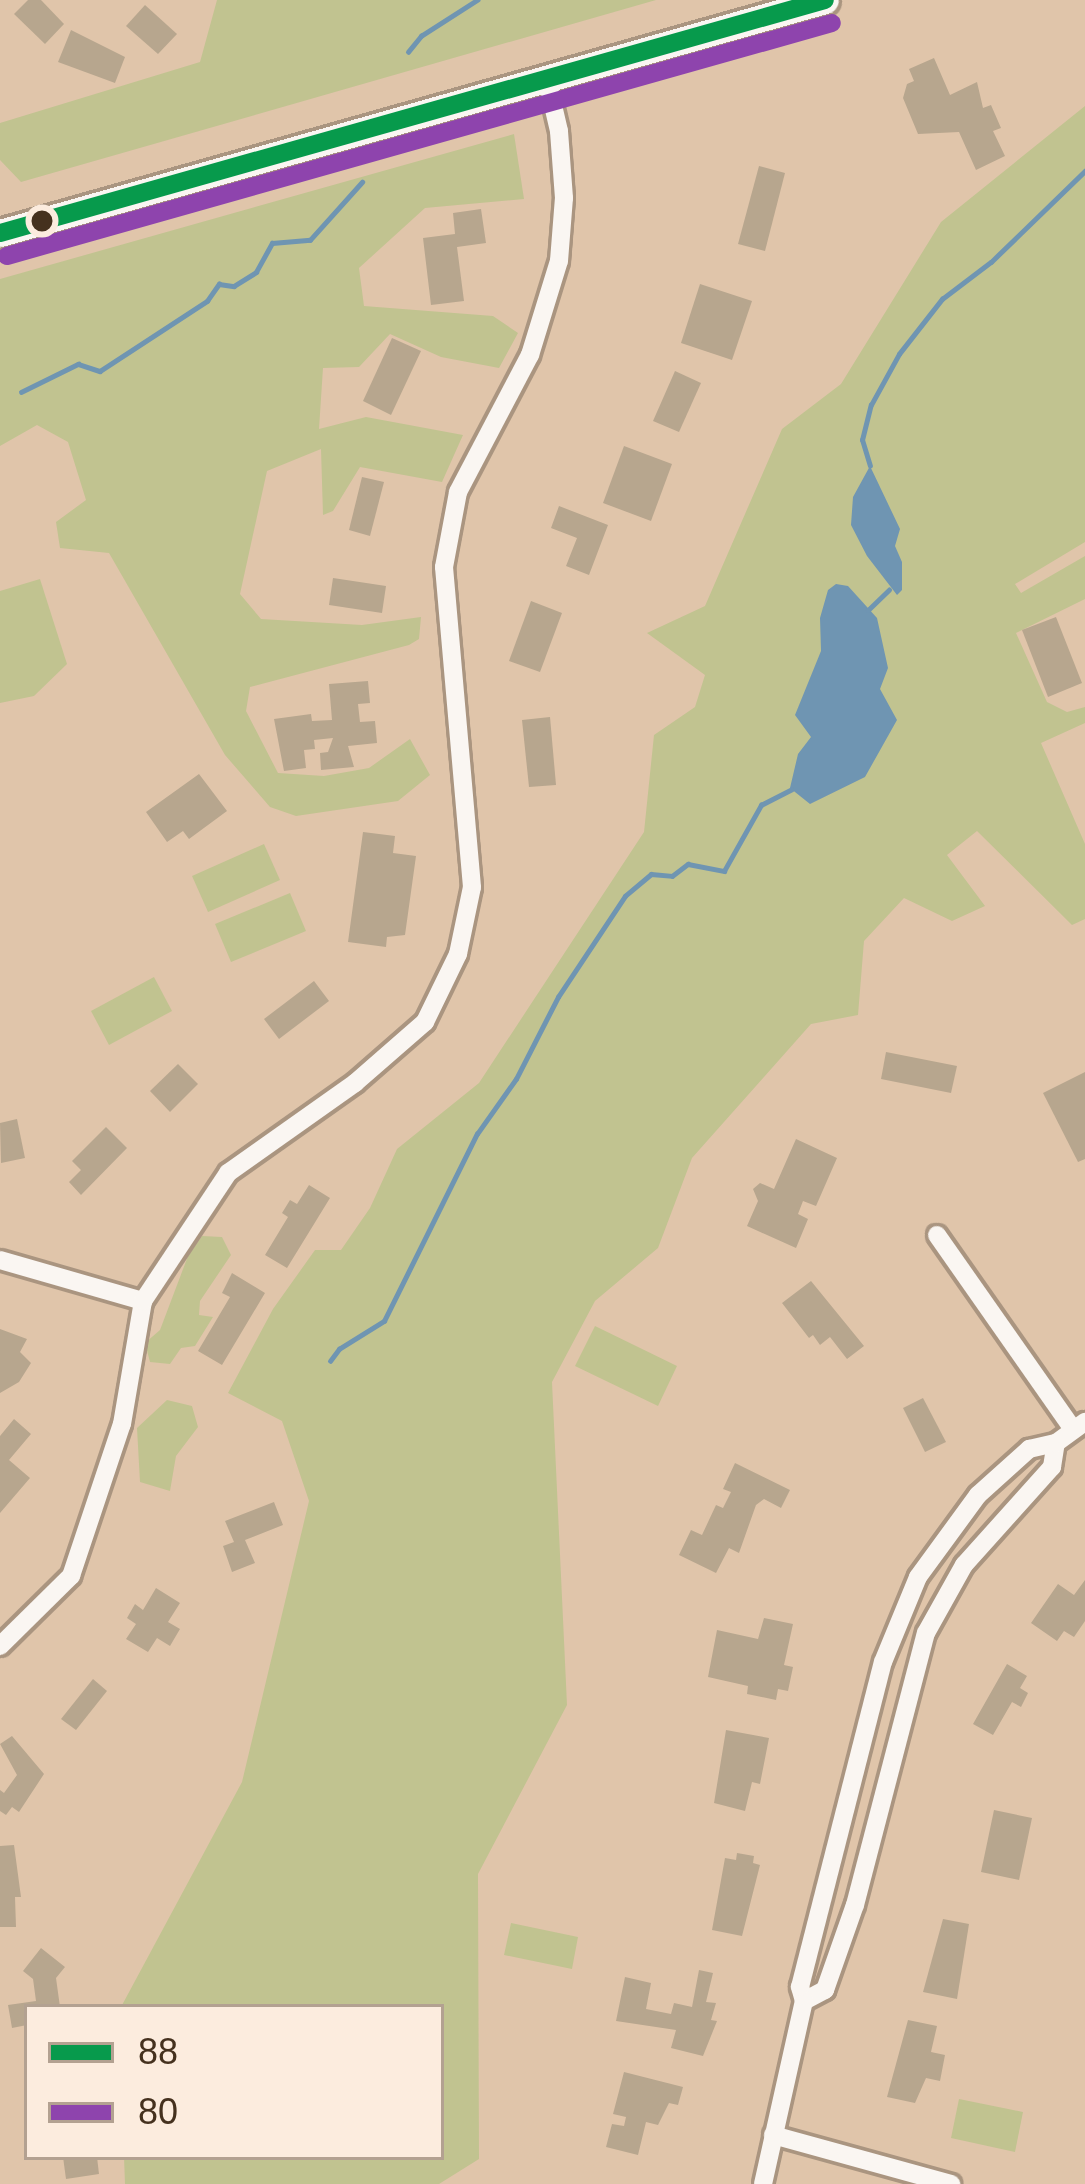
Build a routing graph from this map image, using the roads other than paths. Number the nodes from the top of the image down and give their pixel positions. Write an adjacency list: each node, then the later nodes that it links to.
1 (825, 0): 2 (main road)
2 (547, 75): 3 (main road); 6 (street)
3 (0, 233)
4 (937, 1235): 7 (street)
5 (0, 1261): 6 (street)
6 (143, 1300): 9 (street)
7 (1079, 1425): 8 (street)
8 (1057, 1443): 10 (street); 11 (street)
9 (0, 1646)
10 (883, 1662): 11 (street); 12 (street)
11 (913, 1673): 13 (street)
12 (826, 1895): 13 (street); 14 (street)
13 (855, 1905): 14 (street)
14 (804, 2001): 15 (street)
15 (773, 2135): 16 (street); 17 (street)
16 (763, 2184)
17 (951, 2184)

